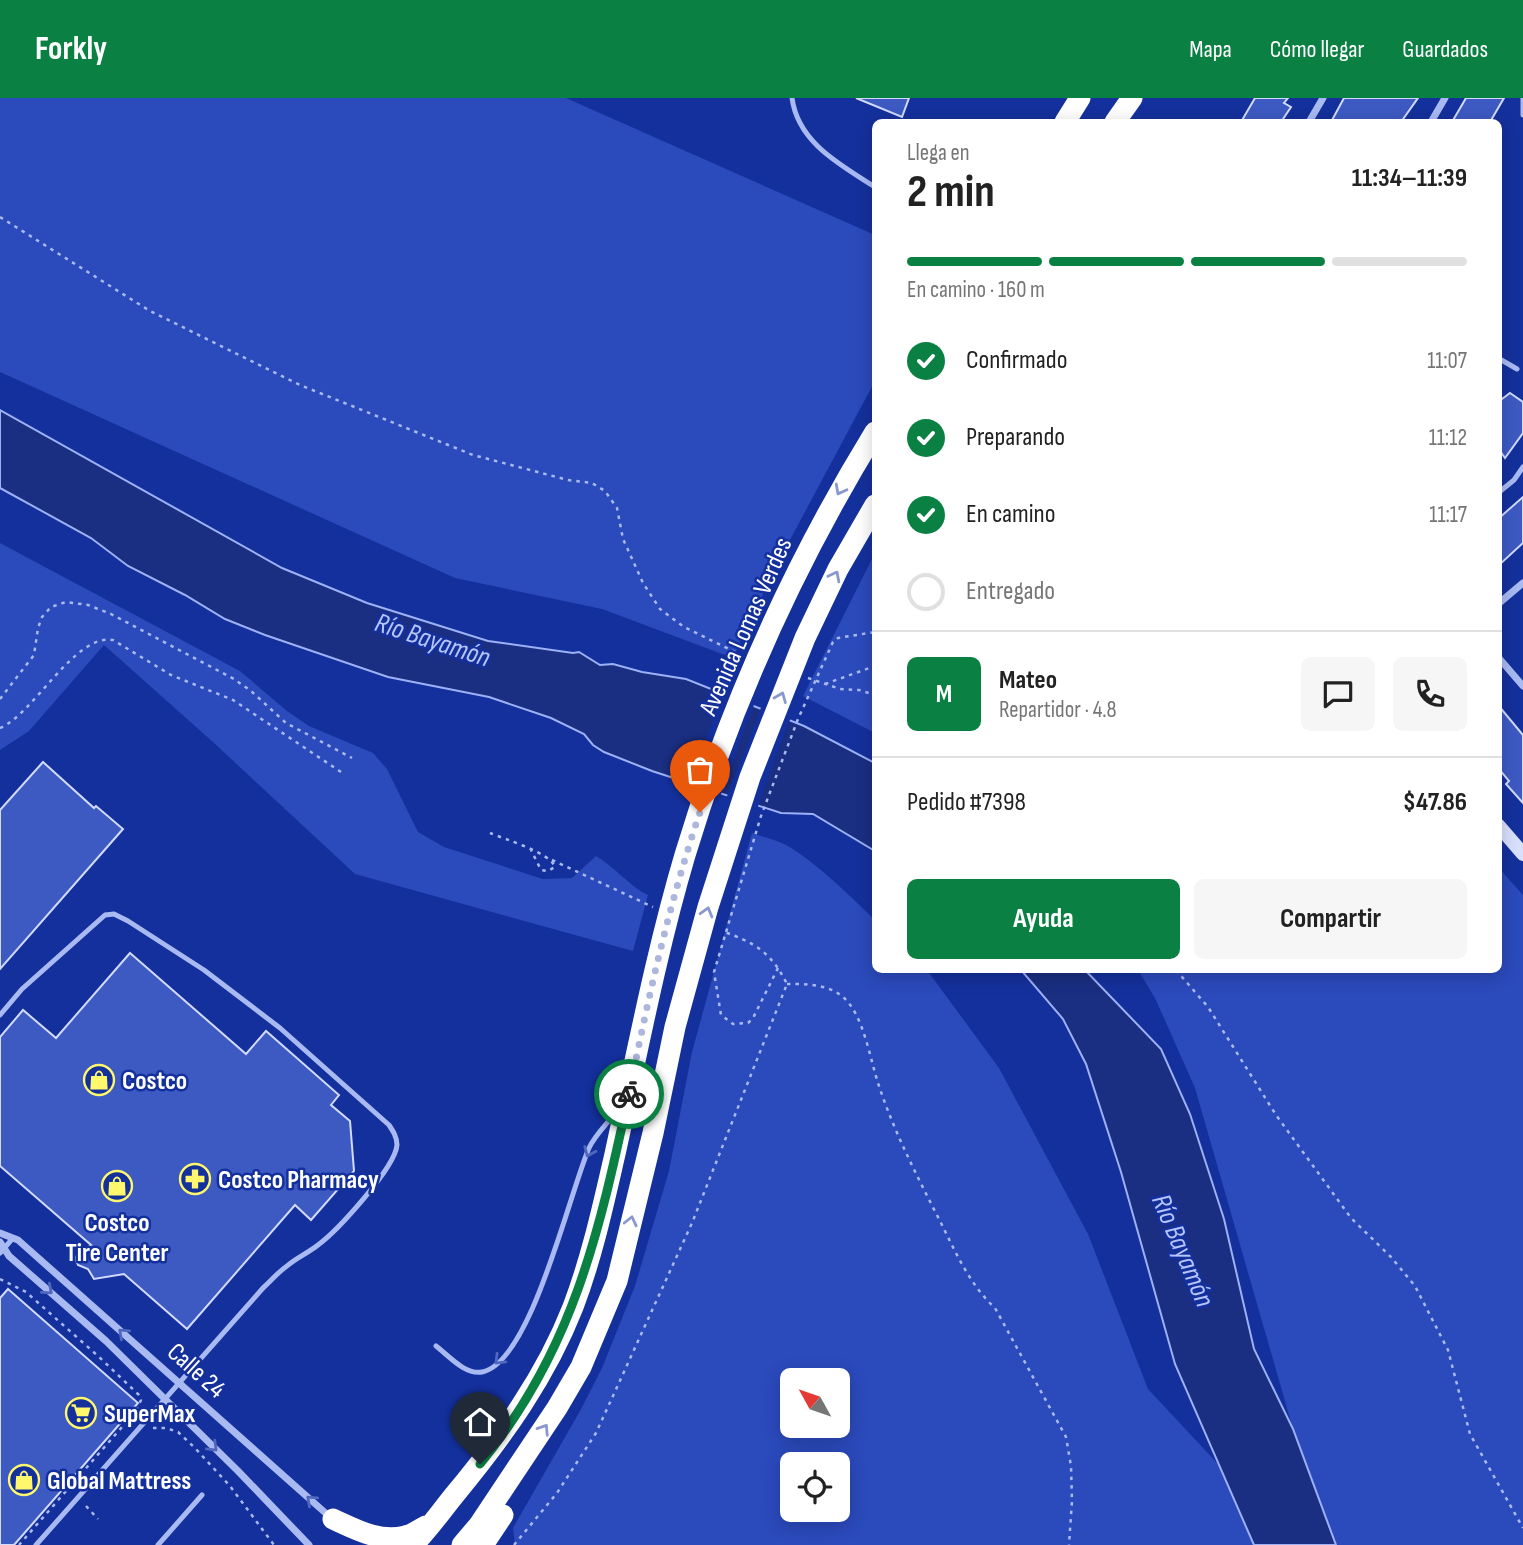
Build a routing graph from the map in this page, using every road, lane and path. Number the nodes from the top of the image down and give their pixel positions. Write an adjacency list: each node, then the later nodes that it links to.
1 (792, 98): 12 (lane)
2 (1080, 98): 8 (highway)
3 (1132, 98): 9 (highway)
4 (1323, 98): 10 (street)
5 (1445, 98): 11 (street)
6 (1523, 98): 7 (lane)
7 (1523, 115)
8 (1067, 119)
9 (1117, 119)
10 (1311, 119)
11 (1433, 119)
12 (872, 185)
13 (0, 217): 23 (path)
14 (1502, 360): 15 (lane)
15 (1517, 369)
16 (872, 437): 43 (highway, Avenida Lomas Verdes, one-way to 43)
17 (1523, 467): 18 (lane)
18 (1502, 490)
19 (872, 510): 53 (highway, one-way to 19)
20 (1523, 583): 21 (street)
21 (1502, 601)
22 (872, 632): 39 (path)
23 (730, 651)
24 (1502, 662): 26 (street)
25 (872, 667): 27 (path)
26 (1523, 686)
27 (872, 694)
28 (0, 699): 30 (path)
29 (0, 728): 31 (path)
30 (352, 758)
31 (344, 774)
32 (1502, 830): 35 (main road)
33 (490, 833): 34 (path)
34 (530, 850): 36 (path); 36 (path)
35 (1523, 854)
36 (552, 860): 37 (path)
37 (663, 910)
38 (716, 929): 39 (path)
39 (779, 967): 41 (path)
40 (1180, 973): 57 (path)
41 (787, 984): 67 (path); 68 (path)
42 (0, 1015): 49 (lane)
43 (628, 1097): 48 (lane, one-way to 48); 56 (highway, Avenida Lomas Verdes)
44 (0, 1233): 45 (street, Calle 24)
45 (13, 1238): 46 (lane); 49 (street, Calle 24, one-way to 45)
46 (1, 1248): 50 (street, Calle 24, one-way to 50)
47 (0, 1279): 51 (path)
48 (436, 1346)
49 (179, 1382): 50 (lane); 55 (street, Calle 24, one-way to 49)
50 (164, 1400): 52 (lane); 63 (street, Calle 24, one-way to 63)
51 (136, 1411): 52 (path); 59 (path)
52 (146, 1421): 60 (lane); 62 (path)
53 (516, 1471): 65 (highway); 66 (highway)
54 (202, 1495): 61 (lane)
55 (333, 1519): 56 (highway); 58 (street, Calle 24)
56 (434, 1521): 64 (highway, Avenida Lomas Verdes)
57 (1523, 1528)
58 (353, 1536)
59 (19, 1545)
60 (36, 1545)
61 (158, 1545)
62 (274, 1545)
63 (309, 1545)
64 (413, 1545)
65 (462, 1545)
66 (483, 1545)
67 (514, 1545)
68 (1069, 1545)

